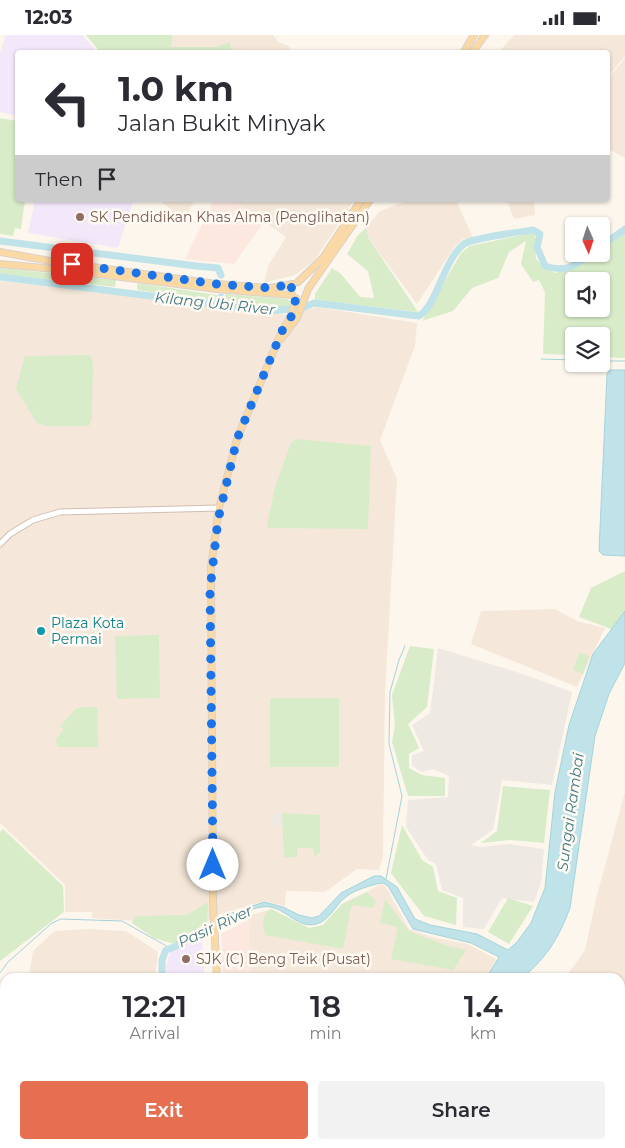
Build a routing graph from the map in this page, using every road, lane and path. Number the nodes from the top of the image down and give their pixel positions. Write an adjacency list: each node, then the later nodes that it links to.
1 (474, 35): 3 (main road)
2 (484, 35): 4 (main road)
3 (465, 50)
4 (474, 50)
5 (359, 202): 9 (main road)
6 (369, 202): 10 (main road)
7 (0, 254): 9 (main road)
8 (0, 263): 11 (main road)
9 (295, 283): 10 (main road); 11 (main road)
10 (308, 291): 11 (main road)
11 (297, 300): 12 (main road)
12 (220, 508): 13 (street); 14 (main road)
13 (0, 543)
14 (217, 973)

